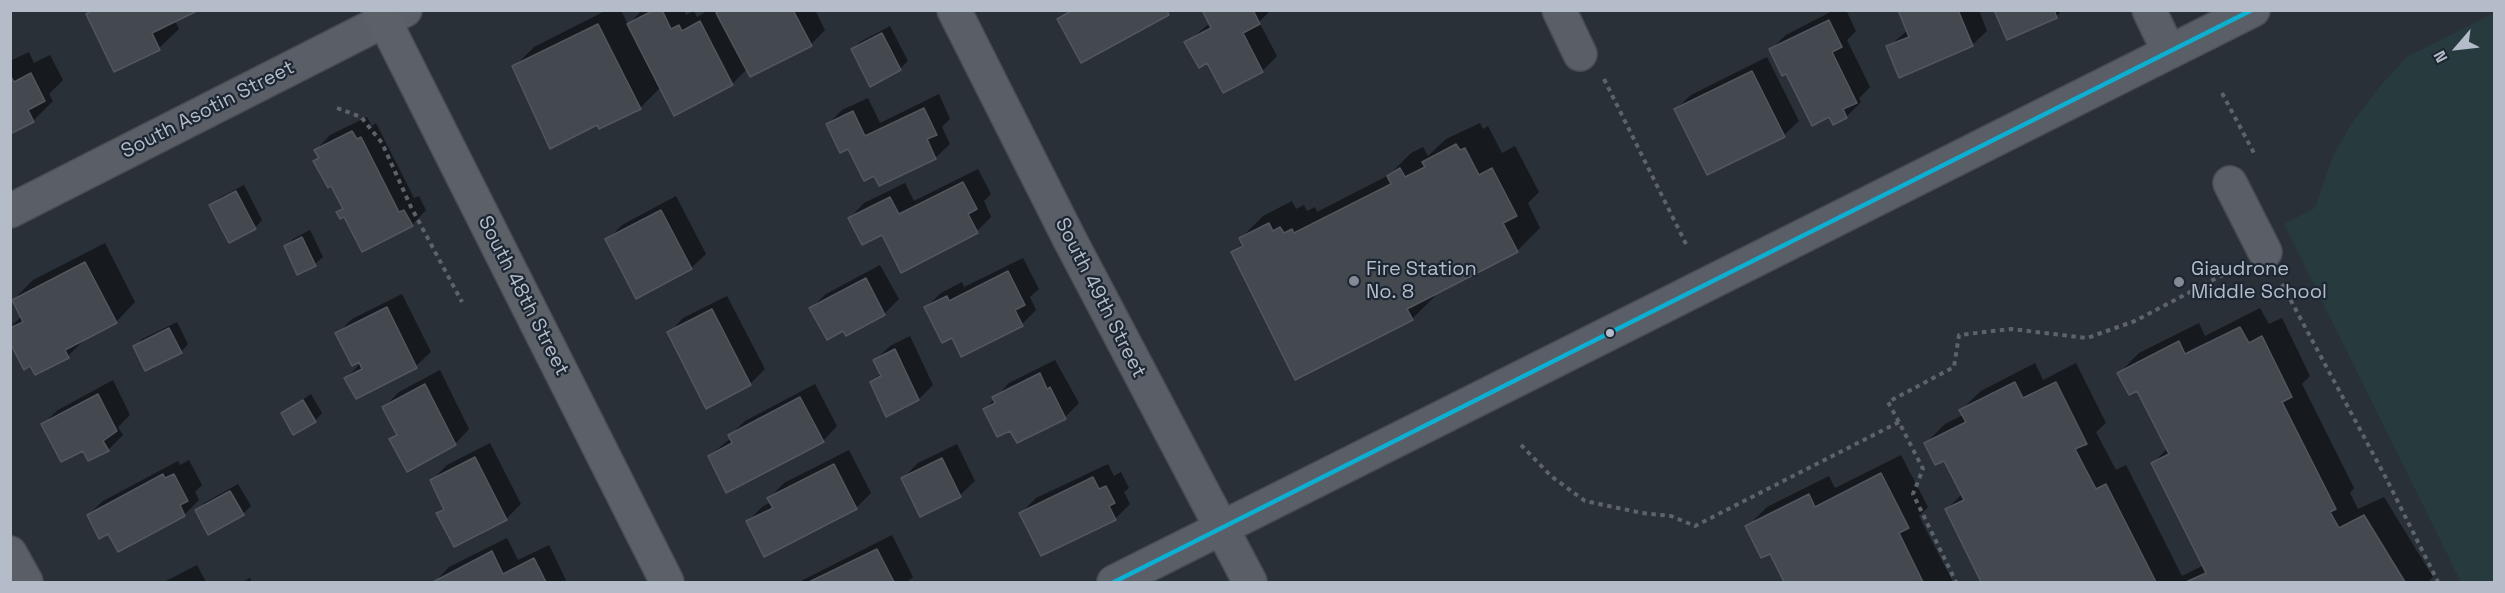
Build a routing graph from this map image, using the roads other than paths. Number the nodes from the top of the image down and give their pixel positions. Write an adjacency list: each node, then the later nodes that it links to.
1 (954, 10): 11 (street, South 49th Street)
2 (1559, 10): 7 (street)
3 (2149, 10): 6 (street)
4 (2253, 10): 6 (street)
5 (389, 14): 9 (street, South Asotin Street); 14 (main road, South 48th Street)
6 (2169, 52): 11 (street)
7 (1580, 54)
8 (2230, 183): 10 (street)
9 (10, 211)
10 (2265, 252)
11 (1222, 529): 15 (street); 16 (street, South 49th Street)
12 (10, 553): 13 (street)
13 (26, 582)
14 (667, 582)
15 (1114, 582)
16 (1250, 582)

